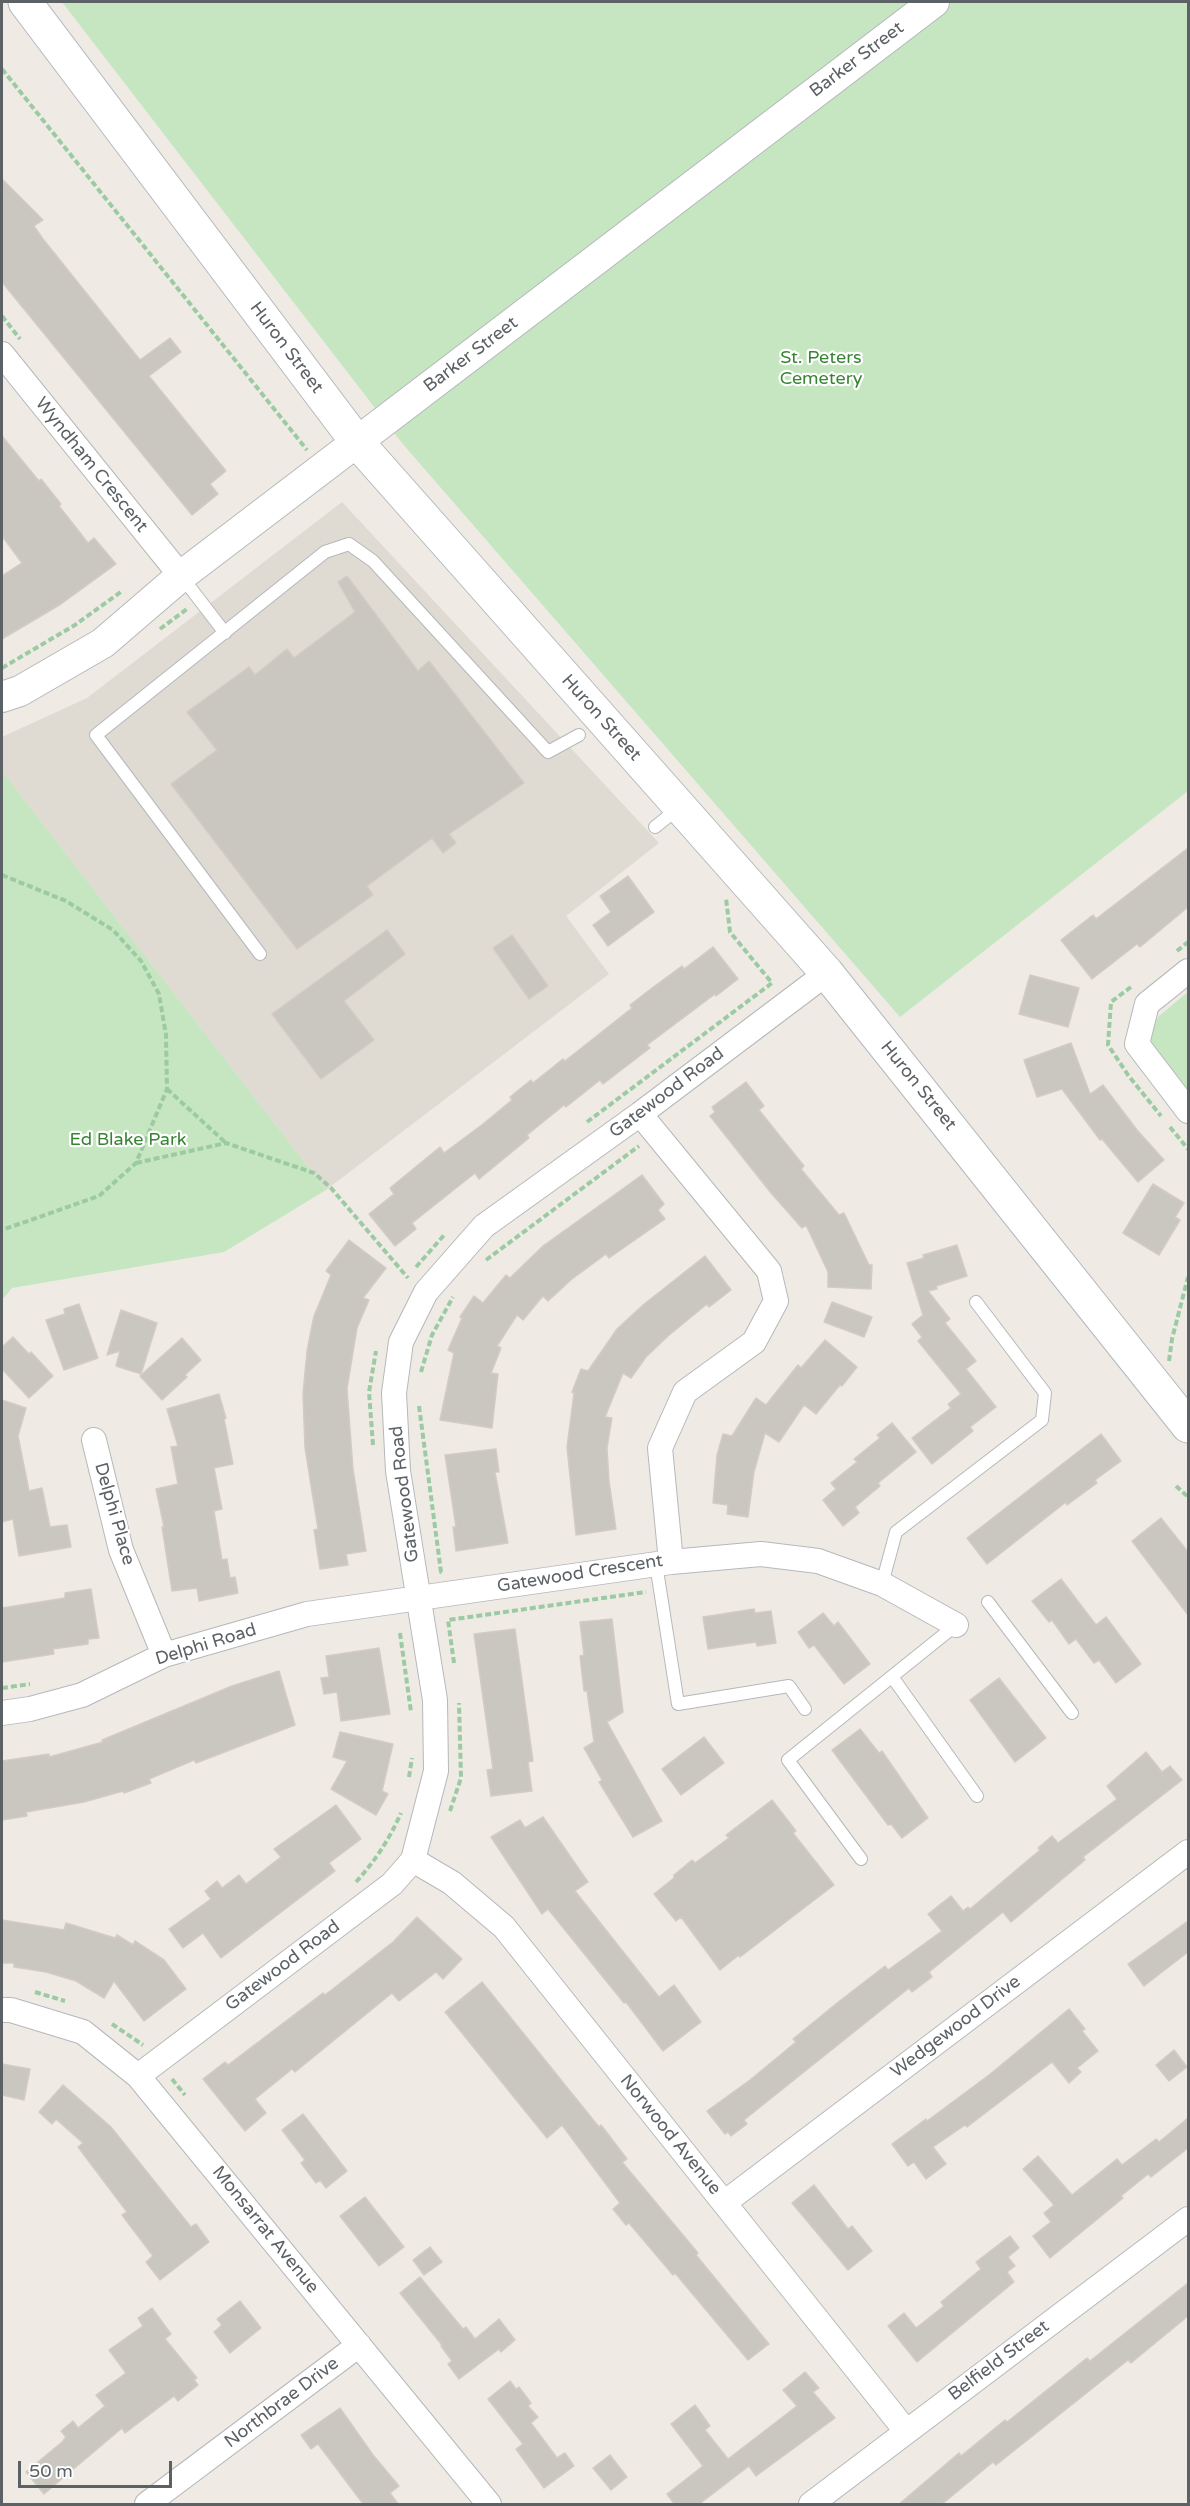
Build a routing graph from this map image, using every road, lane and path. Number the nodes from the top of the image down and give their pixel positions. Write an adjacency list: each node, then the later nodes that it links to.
1 (25, 2): 5 (main road, Huron Street)
2 (934, 2): 5 (street, Barker Street)
3 (2, 69): 6 (path)
4 (2, 354): 7 (street, Wyndham Crescent)
5 (357, 442): 7 (street, Barker Street); 13 (main road, Huron Street)
6 (303, 456)
7 (181, 576): 9 (lane); 11 (street, Barker Street)
8 (129, 586): 10 (path)
9 (225, 633): 12 (lane); 17 (lane)
10 (2, 668)
11 (2, 697)
12 (579, 735)
13 (680, 807): 14 (lane); 19 (main road, Huron Street)
14 (655, 827)
15 (2, 875): 20 (path)
16 (724, 891): 23 (path)
17 (260, 954)
18 (1188, 971): 21 (street)
19 (827, 973): 22 (street, Gatewood Road); 39 (main road, Huron Street)
20 (167, 1089): 24 (path); 26 (path)
21 (1188, 1111)
22 (640, 1114): 44 (street, Gatewood Crescent); 48 (street, Gatewood Road)
23 (584, 1124)
24 (226, 1143): 26 (path); 31 (path)
25 (642, 1144): 29 (path)
26 (136, 1163): 28 (path)
27 (452, 1227): 31 (path)
28 (2, 1230)
29 (479, 1266)
30 (1188, 1277): 36 (path)
31 (408, 1278): 32 (path)
32 (402, 1288)
33 (454, 1296): 37 (path)
34 (976, 1302): 46 (lane)
35 (379, 1341): 41 (path)
36 (1168, 1367)
37 (421, 1374)
38 (418, 1402): 45 (path)
39 (1188, 1426)
40 (94, 1440): 52 (street, Delphi Place)
41 (374, 1452)
42 (1176, 1486): 43 (path)
43 (1188, 1497)
44 (664, 1563): 46 (street); 48 (street, Gatewood Crescent); 58 (lane)
45 (453, 1570)
46 (882, 1584): 50 (street)
47 (647, 1592): 53 (path)
48 (418, 1598): 52 (street, Delphi Road); 69 (street, Gatewood Road)
49 (988, 1602): 60 (lane)
50 (956, 1625): 54 (lane)
51 (399, 1632): 61 (path)
52 (165, 1655): 59 (street, Delphi Road)
53 (455, 1674)
54 (893, 1678): 64 (lane); 68 (lane)
55 (40, 1683): 56 (path)
56 (2, 1688)
57 (458, 1696): 66 (path)
58 (805, 1709)
59 (2, 1713)
60 (1072, 1713)
61 (412, 1716)
62 (413, 1749): 63 (path)
63 (408, 1784)
64 (977, 1796)
65 (402, 1810): 70 (path)
66 (450, 1814)
67 (1188, 1852): 77 (street, Wedgewood Drive)
68 (861, 1859)
69 (413, 1860): 76 (street, Gatewood Road); 77 (street, Norwood Avenue)
70 (351, 1888)
71 (34, 1992): 72 (path)
72 (73, 2005)
73 (2, 2010): 76 (street, Monsarrat Avenue)
74 (102, 2018): 75 (path)
75 (152, 2038)
76 (138, 2076): 79 (street, Monsarrat Avenue)
77 (724, 2203): 80 (street, Norwood Avenue)
78 (1188, 2219): 80 (street, Belfield Street)
79 (359, 2345): 81 (street, Northbrae Drive); 82 (street, Monsarrat Avenue)
80 (906, 2431): 83 (street, Belfield Street)
81 (147, 2505)
82 (489, 2505)
83 (811, 2505)

